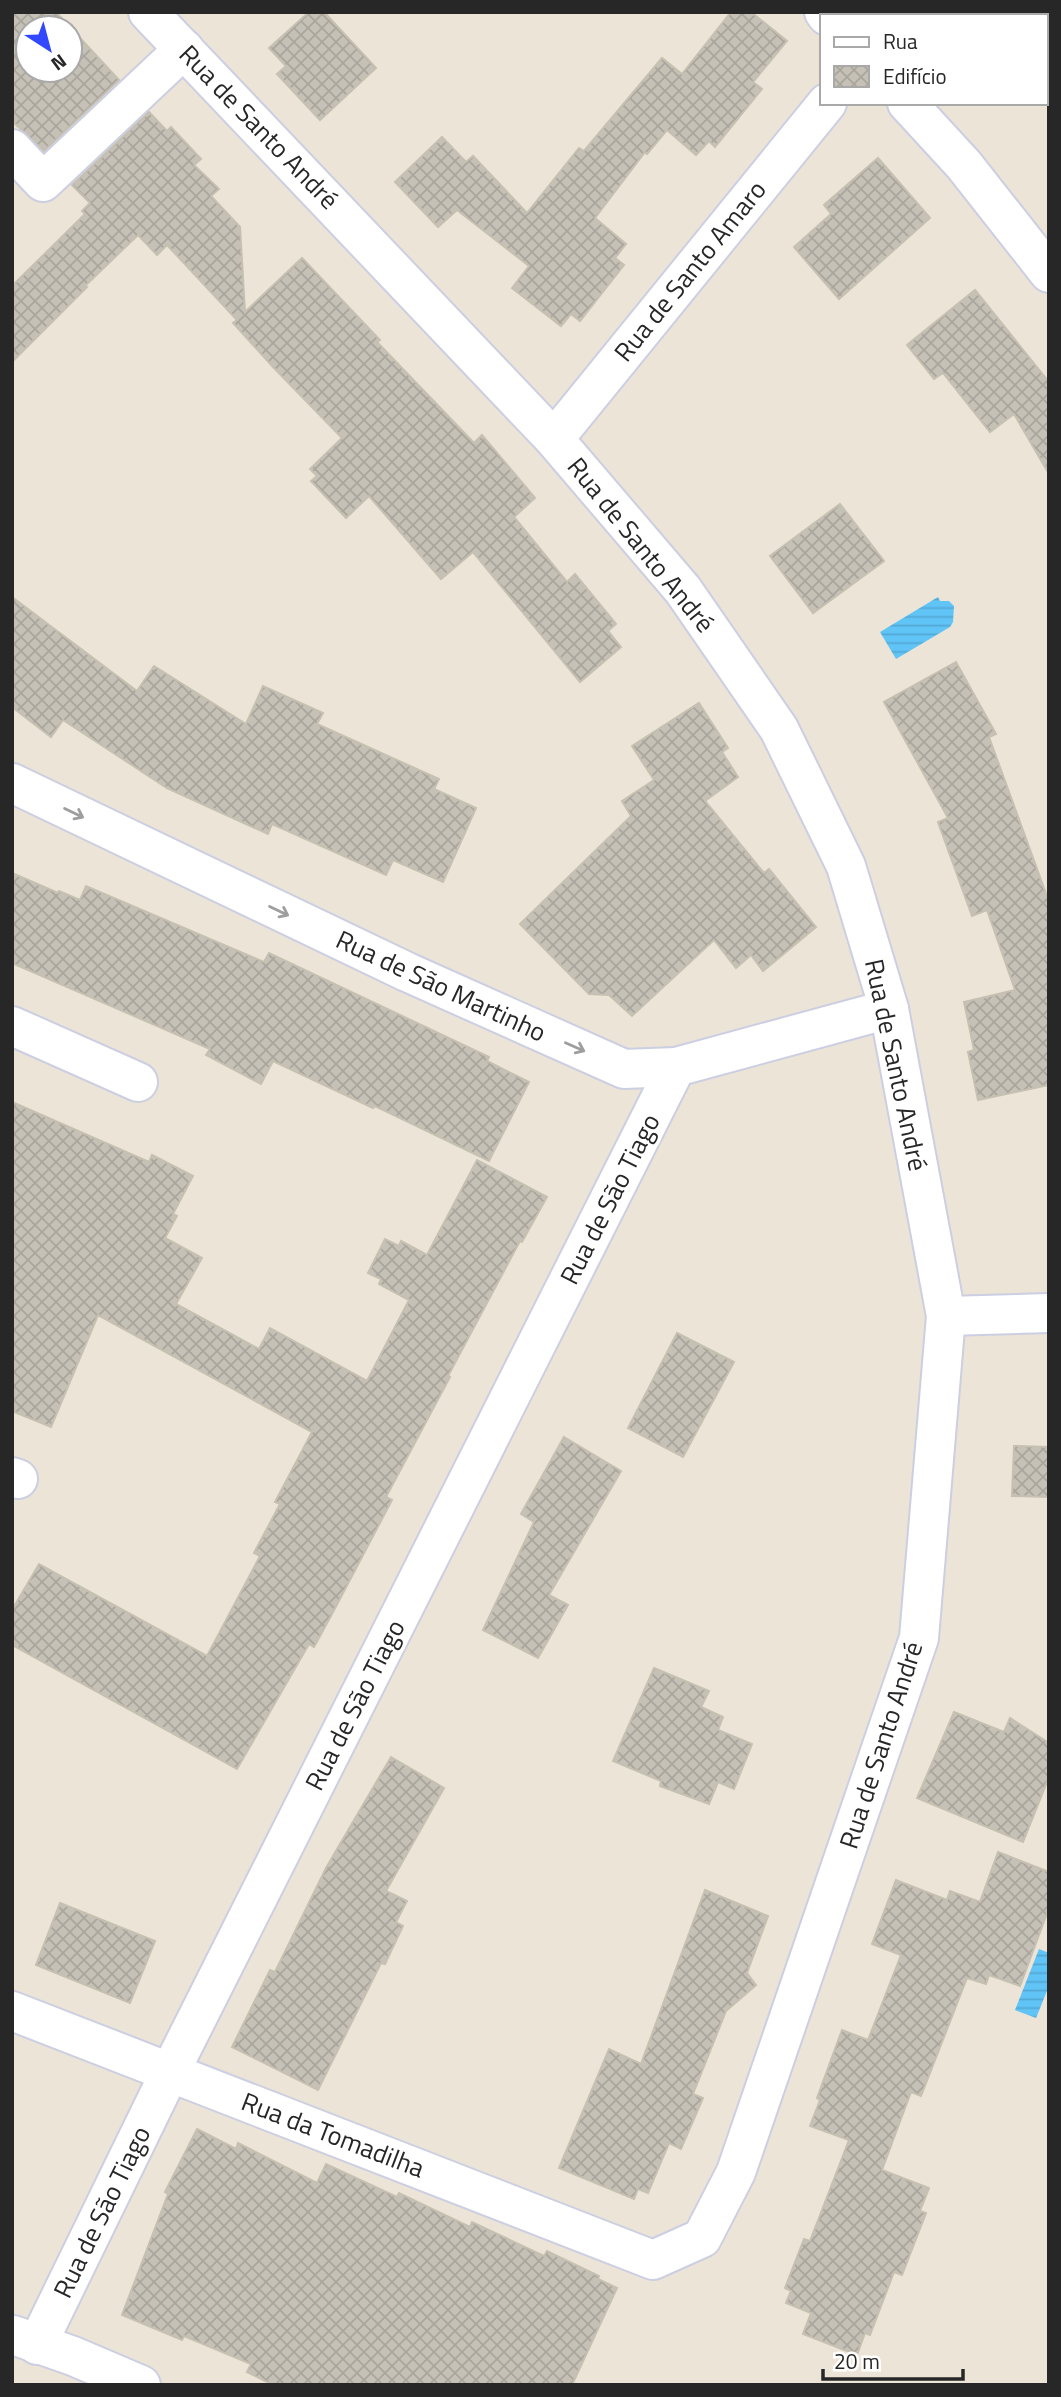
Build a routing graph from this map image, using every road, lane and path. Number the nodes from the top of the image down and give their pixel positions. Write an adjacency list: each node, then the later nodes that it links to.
1 (148, 12): 2 (street, Rua de Santo André)
2 (184, 49): 5 (street); 7 (street, Rua de Santo André)
3 (825, 105): 7 (street, Rua de Santo Amaro)
4 (910, 105): 6 (street)
5 (12, 149)
6 (1049, 273)
7 (554, 439): 9 (street, Rua de Santo André)
8 (12, 783): 11 (street, Rua de São Martinho, one-way to 11)
9 (889, 1009): 11 (street, Rua de São Martinho); 14 (street, Rua de Santo André)
10 (12, 1026): 12 (street)
11 (676, 1067): 16 (street, Rua de São Tiago)
12 (138, 1082)
13 (1049, 1313): 14 (street)
14 (947, 1316): 17 (street, Rua de Santo André)
15 (12, 2011): 16 (street, Rua da Tomadilha)
16 (170, 2072): 17 (street, Rua da Tomadilha); 18 (street, Rua de São Tiago)
17 (653, 2260)
18 (25, 2340): 19 (street)
19 (141, 2385)

